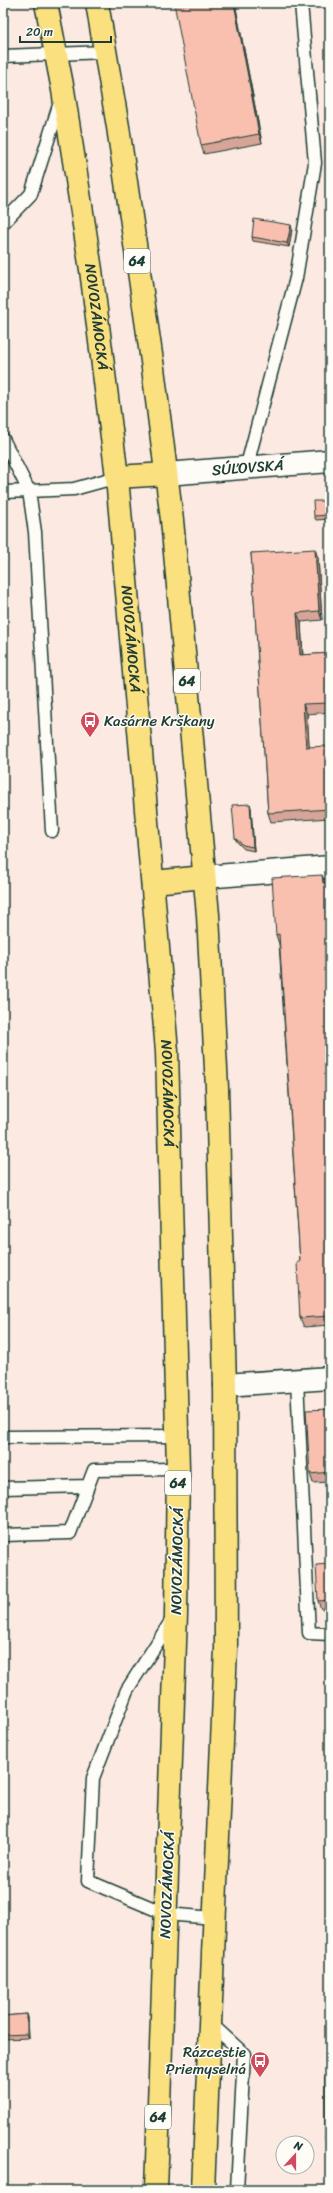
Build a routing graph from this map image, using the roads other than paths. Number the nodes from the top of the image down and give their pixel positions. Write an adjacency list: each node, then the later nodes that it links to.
1 (46, 3): 5 (main road, NOVOZÁMOCKÁ / 64)
2 (97, 3): 4 (main road, 64)
3 (301, 3): 11 (lane)
4 (106, 52): 5 (lane); 12 (main road, 64)
5 (56, 54): 6 (lane); 7 (main road, NOVOZÁMOCKÁ / 64)
6 (3, 56)
7 (63, 90): 8 (lane); 13 (main road, NOVOZÁMOCKÁ / 64)
8 (3, 223)
9 (3, 439): 14 (lane)
10 (330, 461): 11 (street, SÚĽOVSKÁ)
11 (246, 469): 12 (street, SÚĽOVSKÁ)
12 (166, 474): 13 (main road); 18 (main road, 64)
13 (117, 477): 14 (lane); 19 (main road, NOVOZÁMOCKÁ / 64)
14 (29, 491): 15 (lane); 16 (lane)
15 (3, 492)
16 (52, 831)
17 (330, 867): 18 (street)
18 (204, 877): 19 (main road); 22 (main road, 64)
19 (154, 882): 23 (main road, NOVOZÁMOCKÁ / 64)
20 (330, 1378): 21 (street)
21 (297, 1380): 22 (street); 30 (lane)
22 (225, 1385): 32 (main road, 64)
23 (178, 1436): 24 (lane); 25 (main road, NOVOZÁMOCKÁ / 64)
24 (3, 1437)
25 (178, 1469): 26 (lane); 29 (main road, NOVOZÁMOCKÁ / 64)
26 (88, 1486): 27 (lane); 28 (lane)
27 (3, 1488)
28 (3, 1535)
29 (176, 1614): 31 (main road, NOVOZÁMOCKÁ / 64); 31 (lane)
30 (330, 1634)
31 (166, 1914): 32 (lane); 34 (main road, NOVOZÁMOCKÁ / 64)
32 (214, 1918): 33 (main road, 64)
33 (209, 2022): 35 (main road, 64); 36 (lane)
34 (156, 2190)
35 (204, 2190)
36 (237, 2190)

